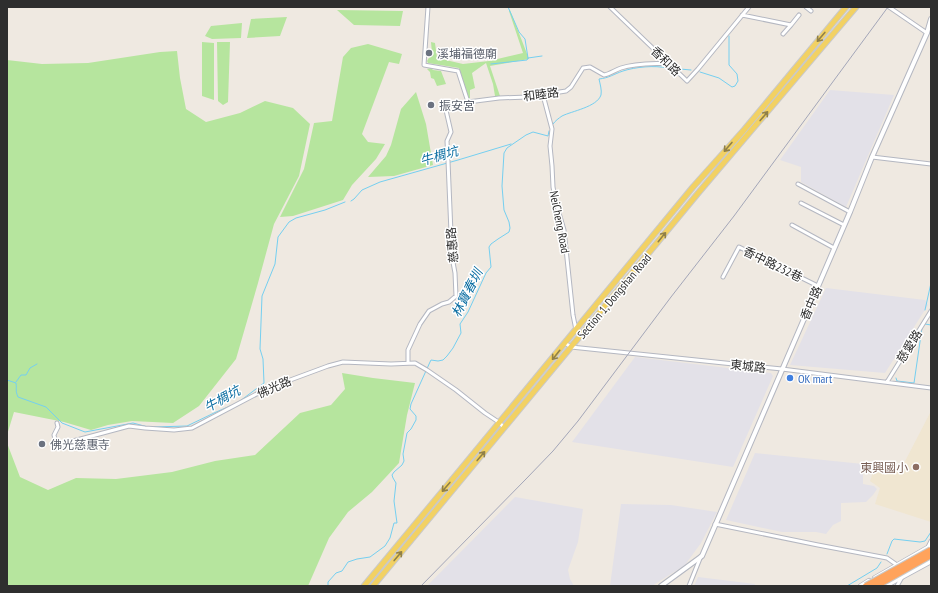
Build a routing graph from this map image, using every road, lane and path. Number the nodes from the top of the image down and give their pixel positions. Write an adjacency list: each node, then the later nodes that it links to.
1 (428, 7): 17 (street)
2 (610, 7): 15 (street, 香和路)
3 (749, 7): 9 (street, 香和路)
4 (806, 7): 8 (street)
5 (846, 7): 19 (main road, Section 1, Dongshan Road, one-way to 19)
6 (856, 7): 20 (main road, Section 1, Dongshan Road, one-way to 6)
7 (889, 7): 13 (street)
8 (811, 11)
9 (742, 15): 12 (street); 15 (street, 香和路)
10 (799, 15): 12 (street)
11 (931, 19): 13 (street, 香中路)
12 (791, 25): 14 (street)
13 (927, 33): 21 (street, 香中路)
14 (783, 34)
15 (669, 63): 16 (street, 和睦路)
16 (543, 94): 17 (street, 和睦路); 34 (street, NeiCheng Road)
17 (468, 102): 18 (street, 和睦路)
18 (445, 106): 38 (street, 慈惠路)
19 (744, 130): 20 (main road); 24 (main road, Section 1, Dongshan Road, one-way to 24)
20 (749, 134): 25 (main road, Section 1, Dongshan Road)
21 (872, 157): 22 (street); 27 (street, 香中路)
22 (931, 164)
23 (798, 184): 27 (street)
24 (693, 187): 25 (main road); 34 (main road, Section 1, Dongshan Road)
25 (699, 192): 35 (main road, Section 1, Dongshan Road, one-way to 25)
26 (801, 203): 29 (street)
27 (850, 212): 29 (street, 香中路)
28 (792, 224): 30 (street)
29 (844, 224): 30 (street, 香中路)
30 (834, 248): 32 (street, 香中路)
31 (723, 277): 32 (street, 香中路232巷)
32 (818, 286): 39 (street, 香中路)
33 (931, 311): 40 (street, 慈愛路)
34 (576, 330): 35 (street, NeiCheng Road); 36 (main road, Section 1, Dongshan Road)
35 (580, 336): 37 (main road, Section 1, Dongshan Road)
36 (565, 343): 37 (street, 東城路); 43 (main road, Section 1, Dongshan Road, one-way to 43)
37 (571, 347): 39 (street, 東城路); 44 (main road, Section 1, Dongshan Road)
38 (408, 363): 42 (street, 佛光路); 43 (street, 佛光路)
39 (782, 369): 40 (street, 東城路); 45 (street, 香中路)
40 (887, 382): 41 (street, 東城路)
41 (931, 388)
42 (57, 423)
43 (500, 423): 44 (street, 佛光路); 54 (main road, Section 1, Dongshan Road, one-way to 54)
44 (504, 428): 55 (main road, Section 1, Dongshan Road, one-way to 44)
45 (715, 524): 49 (street, 香中路); 51 (street)
46 (931, 541): 47 (street)
47 (930, 548): 51 (main road); 52 (street); 53 (highway, bridge)
48 (931, 555): 58 (highway, bridge)
49 (702, 556): 56 (street); 57 (street, 香中路)
50 (931, 561): 52 (main road)
51 (897, 565): 53 (main road)
52 (903, 576): 59 (main road); 60 (street)
53 (863, 585)
54 (364, 586)
55 (373, 586)
56 (661, 586)
57 (689, 586)
58 (876, 586)
59 (885, 586)
60 (897, 586)

